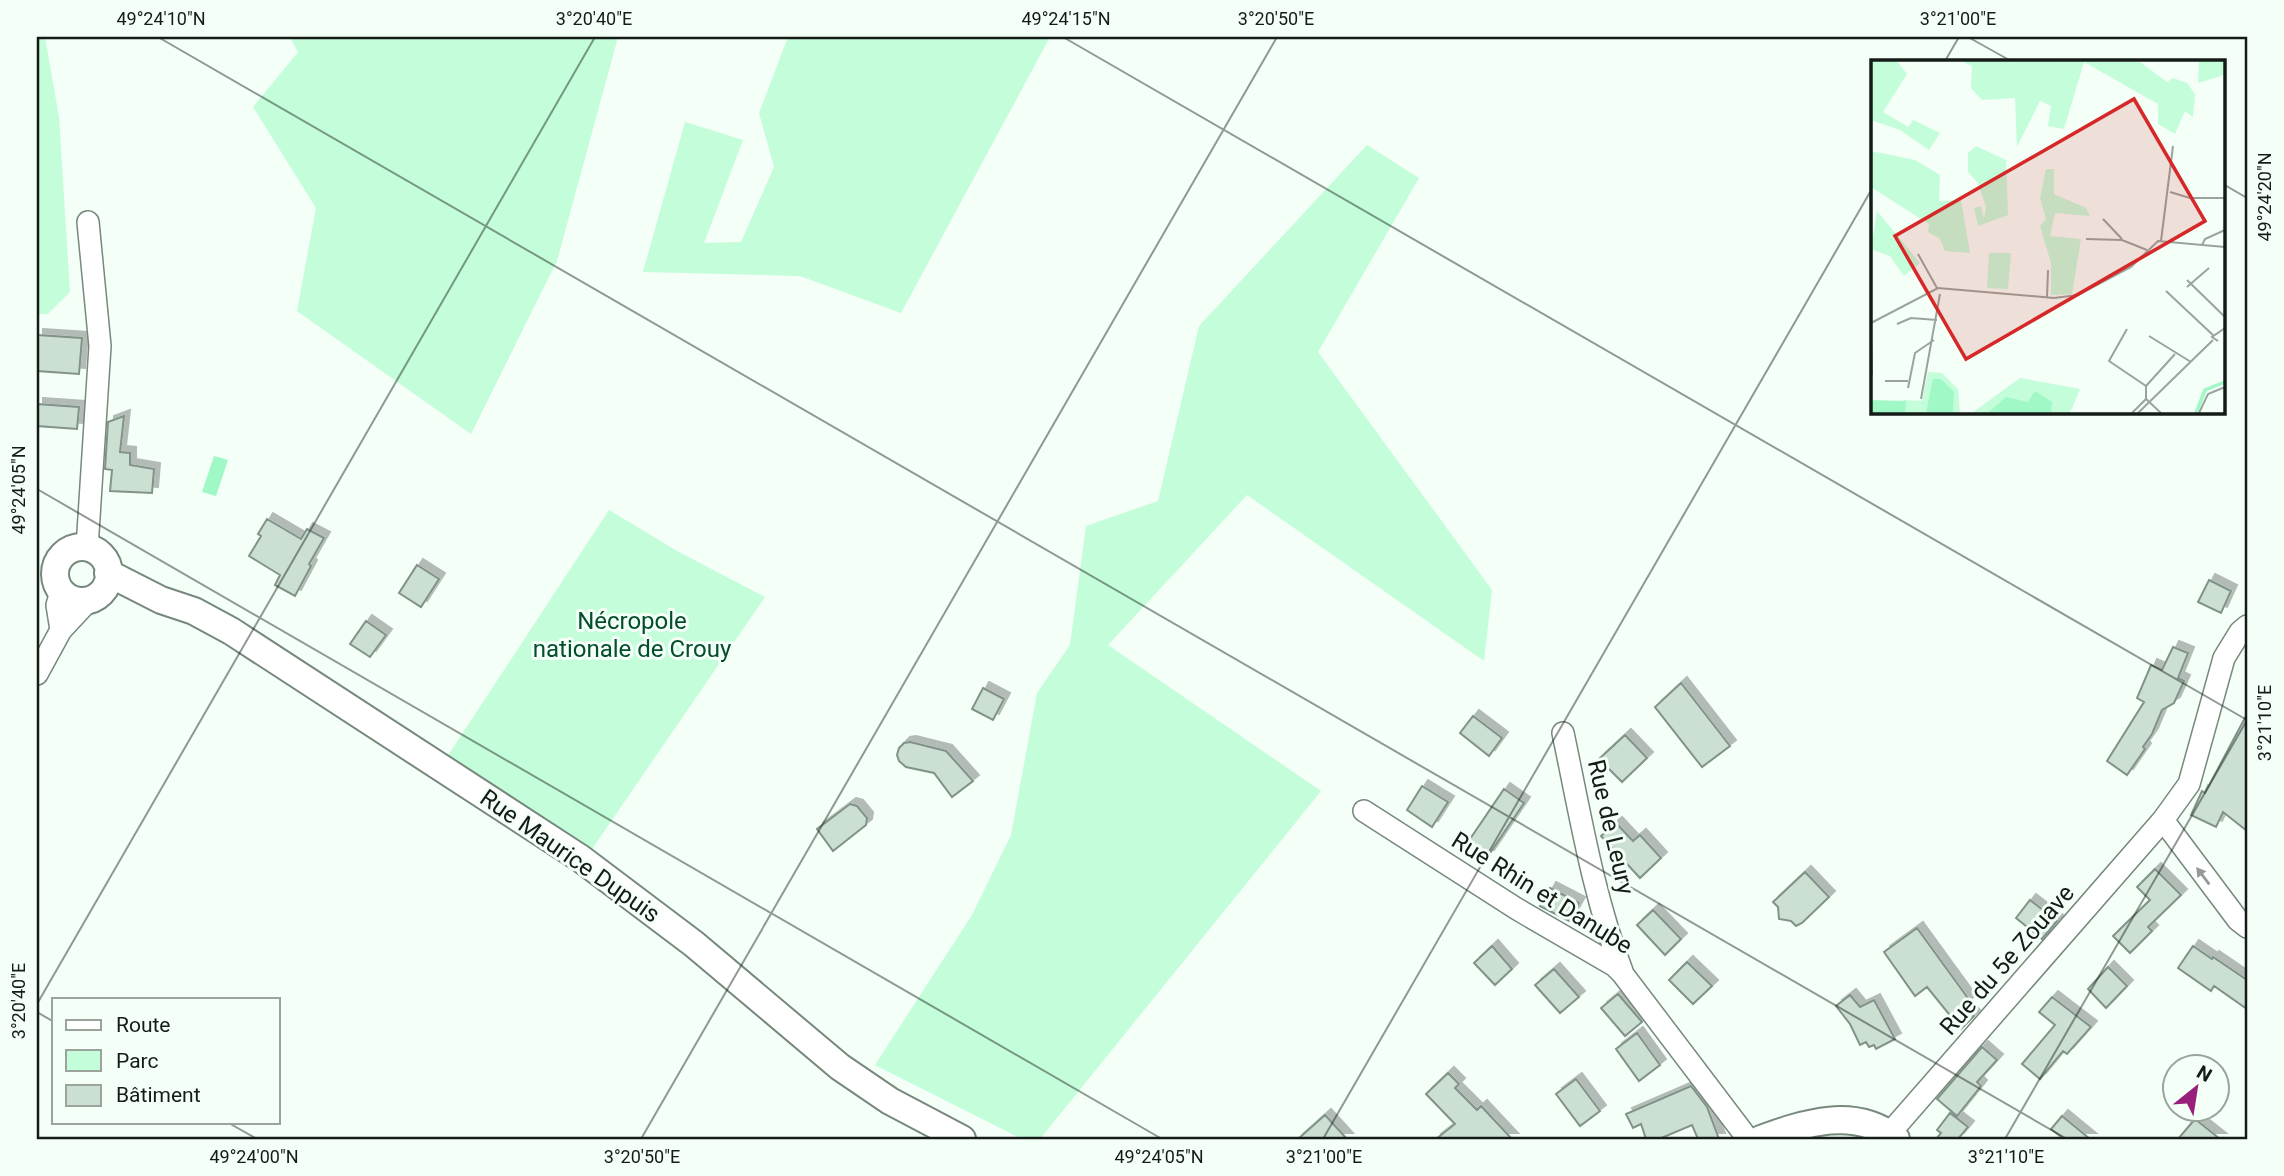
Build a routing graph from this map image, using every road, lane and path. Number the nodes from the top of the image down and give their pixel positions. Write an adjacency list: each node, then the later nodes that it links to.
1 (88, 222): 2 (street)
2 (87, 548): 3 (main road); 4 (main road)
3 (50, 571): 5 (main road); 8 (street)
4 (108, 573): 5 (main road); 6 (main road, Rue Maurice Dupuis)
5 (92, 599): 6 (main road, Rue Maurice Dupuis); 8 (street)
6 (161, 600): 16 (main road, Rue Maurice Dupuis)
7 (2247, 626): 12 (street, Rue du 5e Zouave)
8 (61, 630): 9 (street)
9 (37, 674)
10 (1563, 733): 14 (street, Rue de Leury)
11 (1364, 811): 14 (street, Rue Rhin et Danube)
12 (2162, 820): 13 (street, one-way to 12); 15 (street, Rue du 5e Zouave)
13 (2247, 928)
14 (1622, 973): 17 (street, Rue Rhin et Danube)
15 (1892, 1137): 18 (main road)
16 (962, 1139)
17 (1748, 1139)
18 (1761, 1139)

